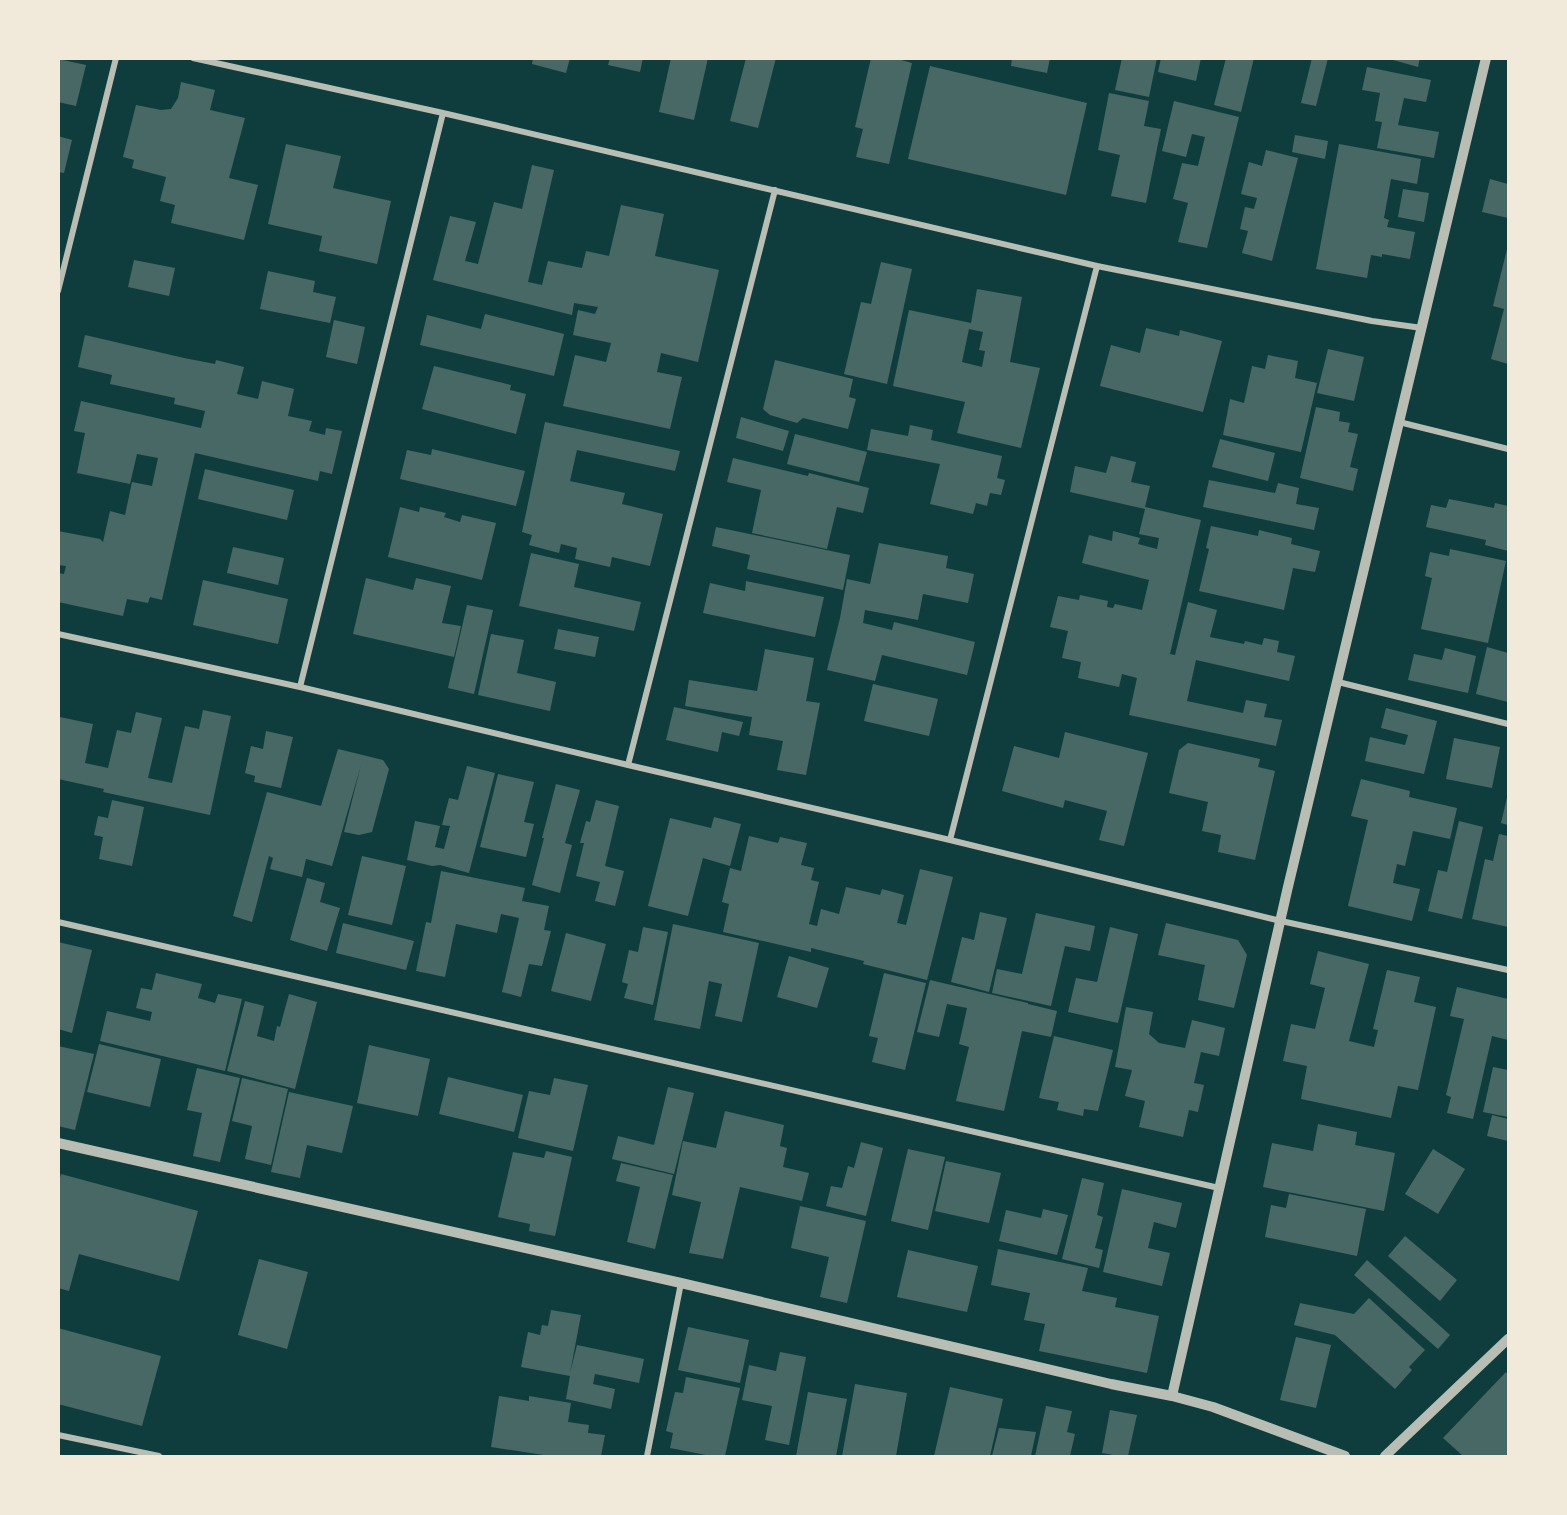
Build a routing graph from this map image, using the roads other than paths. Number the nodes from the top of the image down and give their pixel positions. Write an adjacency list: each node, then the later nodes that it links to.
1 (116, 58): 7 (street)
2 (193, 58): 4 (street)
3 (1486, 58): 8 (street)
4 (443, 113): 5 (street); 13 (street)
5 (775, 190): 6 (street); 15 (street)
6 (1096, 266): 8 (street); 16 (street)
7 (58, 291)
8 (1423, 328): 9 (street)
9 (1399, 422): 10 (street); 12 (street)
10 (1509, 449)
11 (58, 634): 13 (street)
12 (1338, 682): 14 (street); 17 (street)
13 (300, 687): 15 (street)
14 (1509, 724)
15 (628, 765): 16 (street)
16 (950, 840): 17 (street)
17 (1281, 921): 19 (street); 21 (street)
18 (58, 922): 21 (street)
19 (1509, 970)
20 (58, 1143): 22 (street)
21 (1219, 1188): 24 (street)
22 (681, 1283): 24 (street); 27 (street)
23 (1509, 1339): 29 (street)
24 (1172, 1396): 28 (street)
25 (58, 1435): 26 (street)
26 (159, 1456)
27 (647, 1456)
28 (1345, 1456)
29 (1385, 1456)

